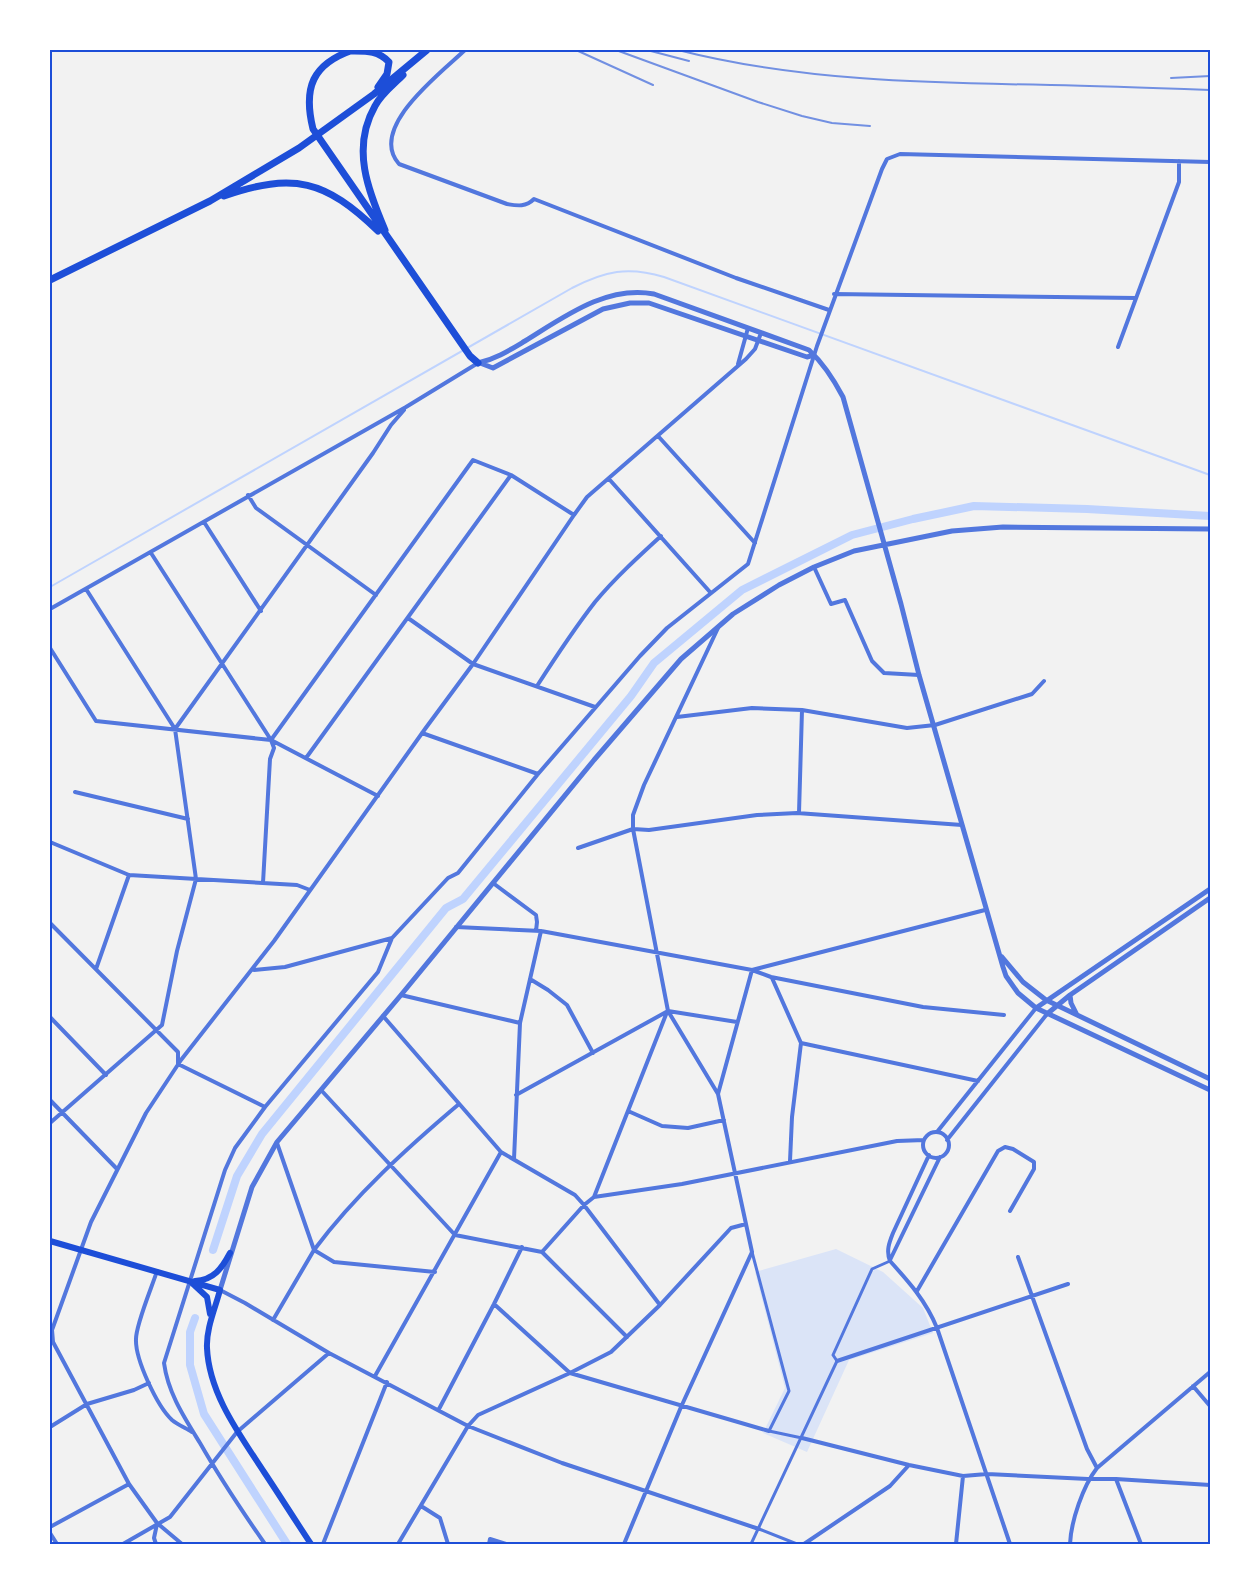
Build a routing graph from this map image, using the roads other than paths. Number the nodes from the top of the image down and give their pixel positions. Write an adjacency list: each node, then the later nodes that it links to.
1 (351, 50): 5 (main road); 9 (main road)
2 (427, 50): 4 (main road)
3 (465, 50): 13 (street)
4 (418, 57): 5 (main road); 9 (main road)
5 (374, 94): 8 (main road)
6 (1179, 161): 7 (street); 11 (street); 12 (street)
7 (1210, 162)
8 (210, 201): 9 (main road); 10 (main road)
9 (391, 243): 20 (main road)
10 (50, 280)
11 (834, 294): 12 (street); 13 (street)
12 (1136, 298): 18 (street)
13 (829, 310): 19 (street)
14 (748, 328): 15 (street); 16 (street); 20 (street)
15 (761, 333): 17 (street); 19 (street)
16 (744, 337): 17 (street); 20 (street); 21 (street)
17 (758, 342): 19 (street); 21 (street)
18 (1118, 347)
19 (814, 355): 31 (street); 32 (street)
20 (478, 363): 22 (street)
21 (738, 365): 23 (street)
22 (406, 407): 26 (street); 33 (street)
23 (658, 436): 25 (street); 32 (street)
24 (511, 475): 27 (street); 38 (street); 41 (street)
25 (609, 479): 27 (street); 30 (street)
26 (248, 495): 28 (street); 33 (street)
27 (574, 515): 44 (street)
28 (204, 522): 34 (street); 40 (street)
29 (1210, 529): 31 (street)
30 (661, 536): 37 (street); 48 (street)
31 (883, 541): 35 (street); 46 (street)
32 (755, 543): 37 (street)
33 (308, 544): 38 (street); 40 (street)
34 (151, 553): 36 (street); 45 (street)
35 (814, 567): 42 (street); 46 (street)
36 (86, 589): 39 (street); 53 (street)
37 (710, 592): 49 (street)
38 (376, 594): 55 (street)
39 (50, 609)
40 (261, 611): 45 (street)
41 (408, 618): 44 (street); 56 (street)
42 (720, 625): 51 (street); 69 (street)
43 (50, 648): 53 (street)
44 (473, 664): 48 (street); 54 (street)
45 (222, 665): 53 (street); 55 (street)
46 (919, 675): 52 (street)
47 (1044, 681): 52 (street)
48 (537, 686): 49 (street)
49 (596, 707): 57 (street)
50 (802, 710): 51 (street); 52 (street); 60 (street)
51 (676, 717): 63 (street)
52 (935, 725): 62 (street)
53 (175, 729): 55 (street); 61 (street)
54 (422, 733): 57 (street); 59 (street)
55 (271, 740): 56 (street); 68 (street)
56 (306, 758): 59 (street)
57 (538, 774): 77 (street)
58 (75, 792): 61 (street)
59 (378, 796): 71 (street)
60 (799, 813): 62 (street); 63 (street)
61 (188, 819): 67 (street)
62 (963, 825): 73 (street)
63 (633, 830): 65 (street); 78 (street)
64 (50, 842): 66 (street)
65 (578, 848)
66 (129, 875): 67 (street); 80 (street)
67 (196, 879): 68 (street); 98 (street)
68 (263, 883): 71 (street)
69 (492, 883): 75 (street); 76 (street)
70 (1210, 889): 87 (street)
71 (310, 890): 81 (street)
72 (1210, 898): 85 (street)
73 (985, 910): 79 (street); 82 (street)
74 (50, 923): 80 (street)
75 (455, 927): 76 (street); 86 (street)
76 (538, 931): 78 (street); 84 (street)
77 (392, 938): 81 (street); 111 (street)
78 (657, 951): 82 (street); 90 (street)
79 (999, 953): 87 (street); 89 (street)
80 (96, 969): 98 (street)
81 (253, 970): 101 (street)
82 (752, 970): 83 (street); 96 (street)
83 (771, 977): 92 (street); 99 (street)
84 (530, 979): 97 (street); 100 (street)
85 (1070, 994): 88 (street); 94 (street)
86 (400, 995): 93 (street); 97 (street)
87 (1046, 1000): 88 (street); 89 (street)
88 (1056, 1006): 91 (street); 94 (street)
89 (1036, 1008): 91 (street); 104 (street)
90 (668, 1011): 96 (street); 100 (street); 107 (street); 112 (street)
91 (1047, 1014): 106 (street); 118 (street)
92 (1004, 1015)
93 (383, 1016): 105 (street); 110 (street)
94 (1078, 1016): 103 (street)
95 (50, 1017): 102 (street)
96 (737, 1022): 107 (street)
97 (520, 1023): 108 (street)
98 (156, 1031): 101 (street); 102 (street)
99 (801, 1043): 104 (street); 124 (street)
100 (593, 1053): 108 (street)
101 (178, 1064): 111 (street); 126 (street)
102 (106, 1075): 113 (street)
103 (1210, 1079)
104 (978, 1081): 116 (street)
105 (320, 1089): 119 (street); 125 (street)
106 (1210, 1090)
107 (718, 1094): 114 (street)
108 (516, 1095): 123 (street)
109 (50, 1100): 113 (street)
110 (459, 1104): 120 (street); 125 (street)
111 (265, 1107): 144 (street)
112 (628, 1111): 114 (street); 128 (street)
113 (62, 1113): 115 (street); 126 (street)
114 (724, 1120): 127 (street)
115 (50, 1123)
116 (937, 1132): 117 (street); 118 (street)
117 (924, 1140): 121 (street); 124 (street)
118 (947, 1140): 122 (street)
119 (277, 1142): 136 (street); 139 (street)
120 (501, 1152): 123 (street); 132 (street)
121 (928, 1155): 122 (street); 141 (street)
122 (940, 1157): 141 (street)
123 (514, 1159): 129 (street)
124 (790, 1161): 127 (street)
125 (390, 1166): 132 (street); 136 (street)
126 (117, 1169): 135 (street)
127 (735, 1173): 128 (street); 131 (street)
128 (594, 1197): 129 (street)
129 (584, 1205): 137 (street); 150 (street)
130 (1010, 1211): 147 (street)
131 (746, 1224): 138 (street); 150 (street)
132 (455, 1235): 134 (street); 143 (street)
133 (50, 1241): 135 (main road)
134 (522, 1247): 137 (street); 149 (street)
135 (81, 1249): 142 (main road); 155 (street)
136 (314, 1250): 143 (street); 151 (street)
137 (542, 1252): 154 (street)
138 (752, 1252): 166 (street); 170 (street)
139 (230, 1253): 144 (main road); 146 (street)
140 (1018, 1257): 148 (street)
141 (890, 1261): 147 (street); 157 (street)
142 (157, 1271): 144 (main road); 162 (street)
143 (435, 1272): 160 (street)
144 (190, 1280): 146 (main road); 152 (main road); 171 (street)
145 (1068, 1284): 148 (street)
146 (220, 1290): 151 (street); 152 (main road)
147 (917, 1291): 153 (street)
148 (1031, 1298): 153 (street); 176 (street)
149 (494, 1304): 159 (street); 167 (street)
150 (660, 1305): 154 (street)
151 (273, 1320): 156 (street)
152 (210, 1325): 172 (main road)
153 (937, 1328): 157 (street); 177 (street)
154 (627, 1337): 159 (street)
155 (51, 1342): 164 (street)
156 (329, 1353): 160 (street); 172 (street)
157 (837, 1361): 173 (street)
158 (1210, 1372): 163 (street)
159 (570, 1373): 166 (street); 168 (street)
160 (375, 1376): 161 (street)
161 (387, 1382): 167 (street); 196 (street)
162 (149, 1383): 164 (street); 171 (street)
163 (1193, 1386): 165 (street); 176 (street)
164 (87, 1404): 169 (street); 181 (street)
165 (1210, 1406)
166 (681, 1407): 170 (street); 183 (street)
167 (439, 1409): 168 (street)
168 (468, 1426): 183 (street); 184 (street)
169 (50, 1427)
170 (769, 1431): 173 (street)
171 (193, 1432): 174 (street)
172 (236, 1434): 174 (street); 195 (main road)
173 (802, 1438): 175 (street); 187 (street)
174 (212, 1463): 185 (street); 194 (street)
175 (909, 1465): 178 (street); 203 (street)
176 (1097, 1467): 179 (street)
177 (987, 1474): 178 (street); 179 (street); 205 (street)
178 (963, 1476): 204 (street)
179 (1088, 1479): 180 (street); 206 (street)
180 (1116, 1479): 182 (street); 207 (street)
181 (129, 1484): 185 (street); 186 (street)
182 (1210, 1485)
183 (647, 1491): 187 (street); 200 (street)
184 (421, 1506): 197 (street); 198 (street)
185 (157, 1523): 191 (street); 192 (street); 193 (street)
186 (50, 1527)
187 (759, 1529): 201 (street); 202 (street)
188 (50, 1533): 190 (street)
189 (489, 1542): 199 (street)
190 (57, 1545)
191 (123, 1545)
192 (156, 1545)
193 (182, 1545)
194 (265, 1545)
195 (311, 1545)
196 (323, 1545)
197 (398, 1545)
198 (448, 1545)
199 (506, 1545)
200 (624, 1545)
201 (751, 1545)
202 (796, 1545)
203 (804, 1545)
204 (956, 1545)
205 (1010, 1545)
206 (1070, 1545)
207 (1141, 1545)

